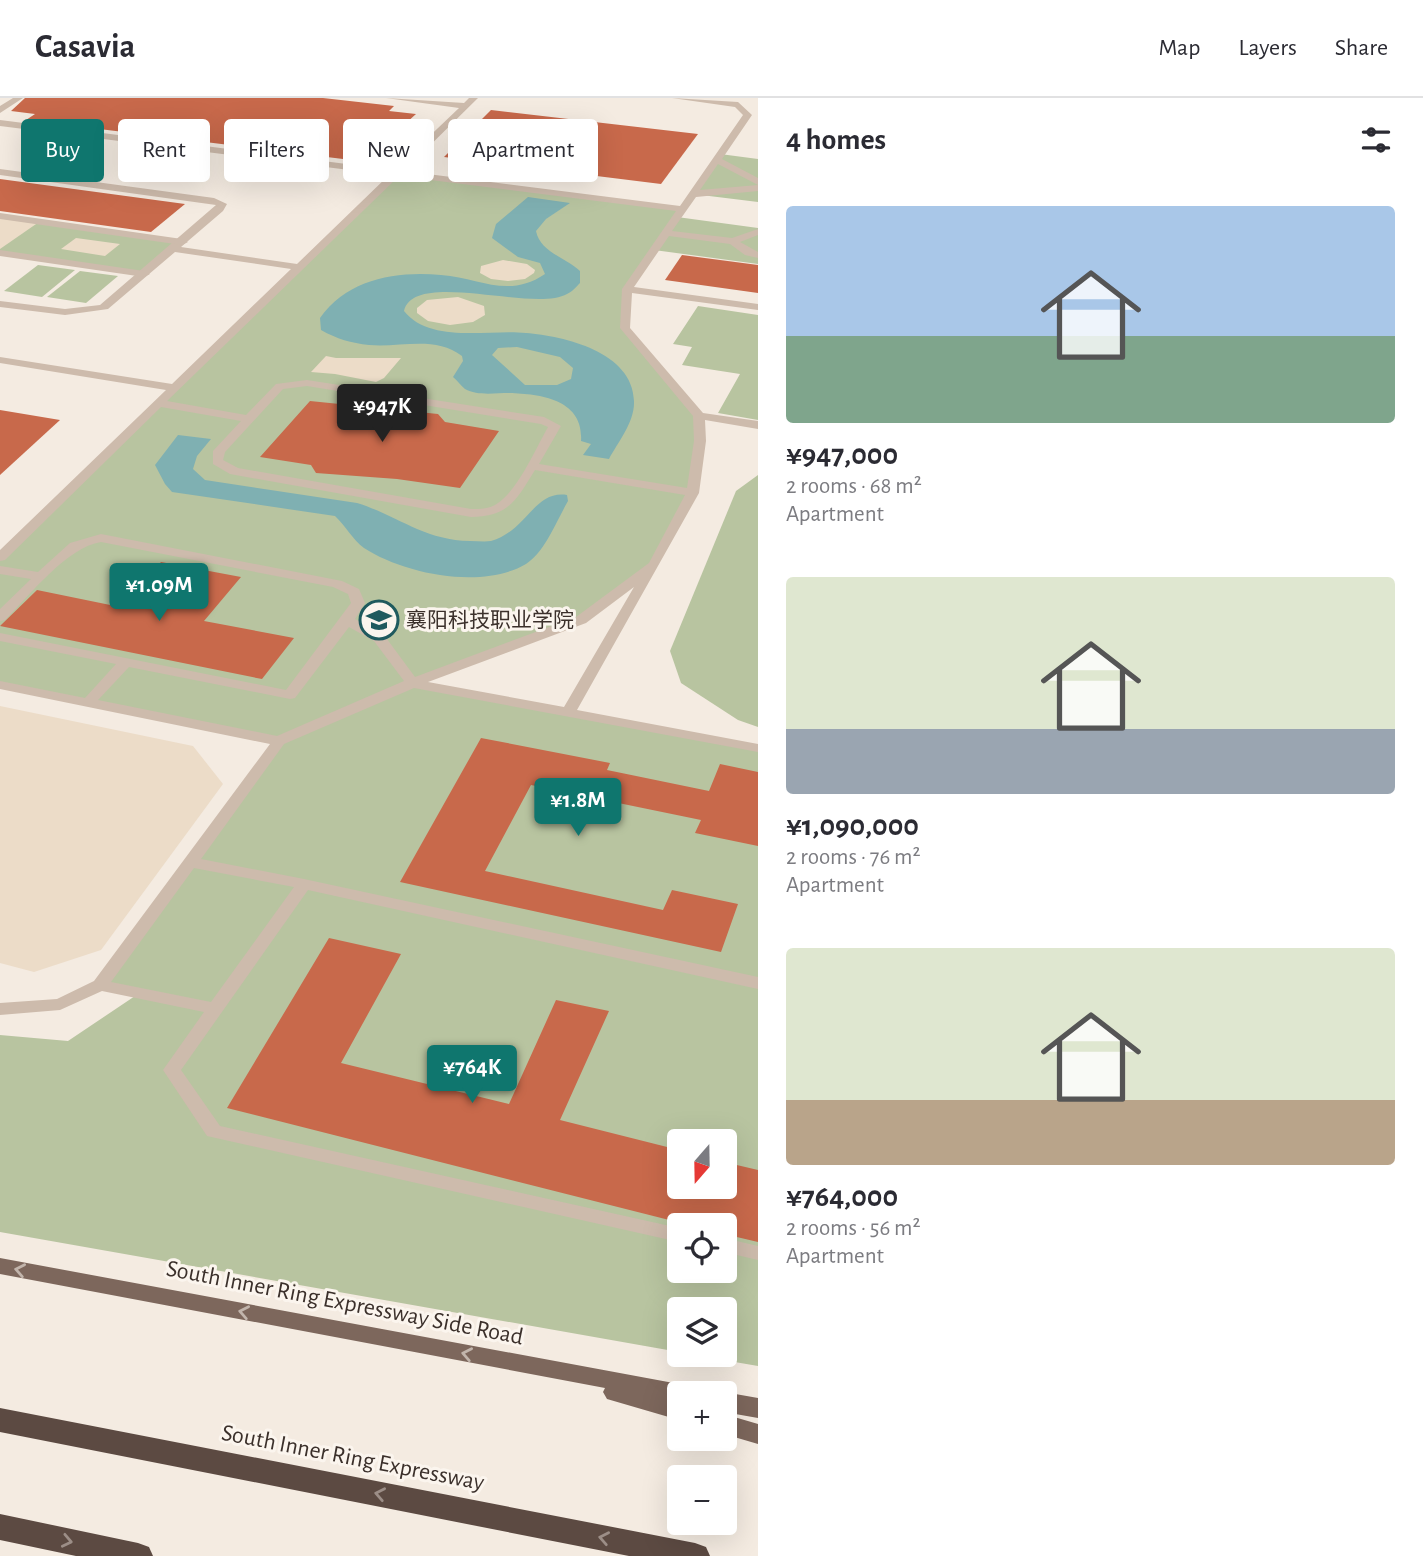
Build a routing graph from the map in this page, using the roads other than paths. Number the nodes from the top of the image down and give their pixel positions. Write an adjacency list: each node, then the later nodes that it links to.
1 (19, 98): 6 (lane)
2 (390, 98): 5 (lane)
3 (676, 98): 4 (lane)
4 (700, 99): 7 (lane)
5 (469, 102): 9 (lane)
6 (0, 110)
7 (753, 116): 10 (lane)
8 (0, 123): 11 (lane)
9 (434, 136)
10 (717, 160): 15 (lane); 17 (lane)
11 (343, 166)
12 (0, 172): 23 (lane)
13 (434, 178): 18 (lane)
14 (386, 182): 26 (lane)
15 (758, 182)
16 (758, 188): 17 (lane)
17 (693, 194): 18 (lane)
18 (682, 209): 21 (lane)
19 (0, 216): 23 (street)
20 (758, 232): 22 (lane)
21 (666, 233): 22 (lane); 28 (lane)
22 (733, 241): 25 (lane)
23 (178, 246): 26 (lane); 27 (lane)
24 (0, 253): 27 (street)
25 (758, 254)
26 (297, 267): 32 (lane)
27 (144, 274): 29 (lane)
28 (627, 289): 30 (lane); 34 (lane)
29 (0, 304)
30 (758, 307)
31 (0, 360): 32 (lane)
32 (174, 388): 33 (lane)
33 (158, 403): 35 (lane); 39 (lane)
34 (699, 416): 36 (lane); 38 (lane)
35 (249, 419): 37 (lane); 37 (lane)
36 (758, 425)
37 (532, 466): 38 (lane)
38 (693, 493): 40 (lane)
39 (0, 556)
40 (654, 565): 47 (lane); 50 (lane)
41 (0, 570): 42 (lane)
42 (41, 577): 43 (lane); 44 (lane)
43 (0, 617)
44 (347, 620): 46 (lane); 47 (lane)
45 (0, 637): 46 (lane)
46 (126, 662): 49 (lane)
47 (412, 683): 50 (lane); 51 (lane)
48 (0, 685): 49 (lane)
49 (88, 703): 51 (lane)
50 (568, 712): 52 (lane)
51 (279, 741): 53 (lane)
52 (758, 748)
53 (190, 862): 54 (lane); 56 (lane)
54 (304, 884): 55 (lane); 58 (lane)
55 (758, 983)
56 (100, 985): 57 (lane); 58 (lane)
57 (0, 1009)
58 (216, 1009): 59 (lane)
59 (667, 1232)
60 (737, 1248): 61 (lane)
61 (758, 1253)
62 (0, 1266): 63 (main road, South Inner Ring Expressway Side Road, one-way to 62)
63 (520, 1364): 64 (main road, South Inner Ring Expressway Side Road); 67 (main road)
64 (667, 1392)
65 (737, 1404): 68 (main road)
66 (0, 1405): 72 (highway)
67 (667, 1407)
68 (758, 1408)
69 (0, 1420): 72 (highway, South Inner Ring Expressway)
70 (737, 1427): 71 (main road)
71 (758, 1433)
72 (325, 1483): 75 (highway, South Inner Ring Expressway, one-way to 72)
73 (0, 1527): 74 (highway, one-way to 74)
74 (138, 1556)
75 (695, 1556)

